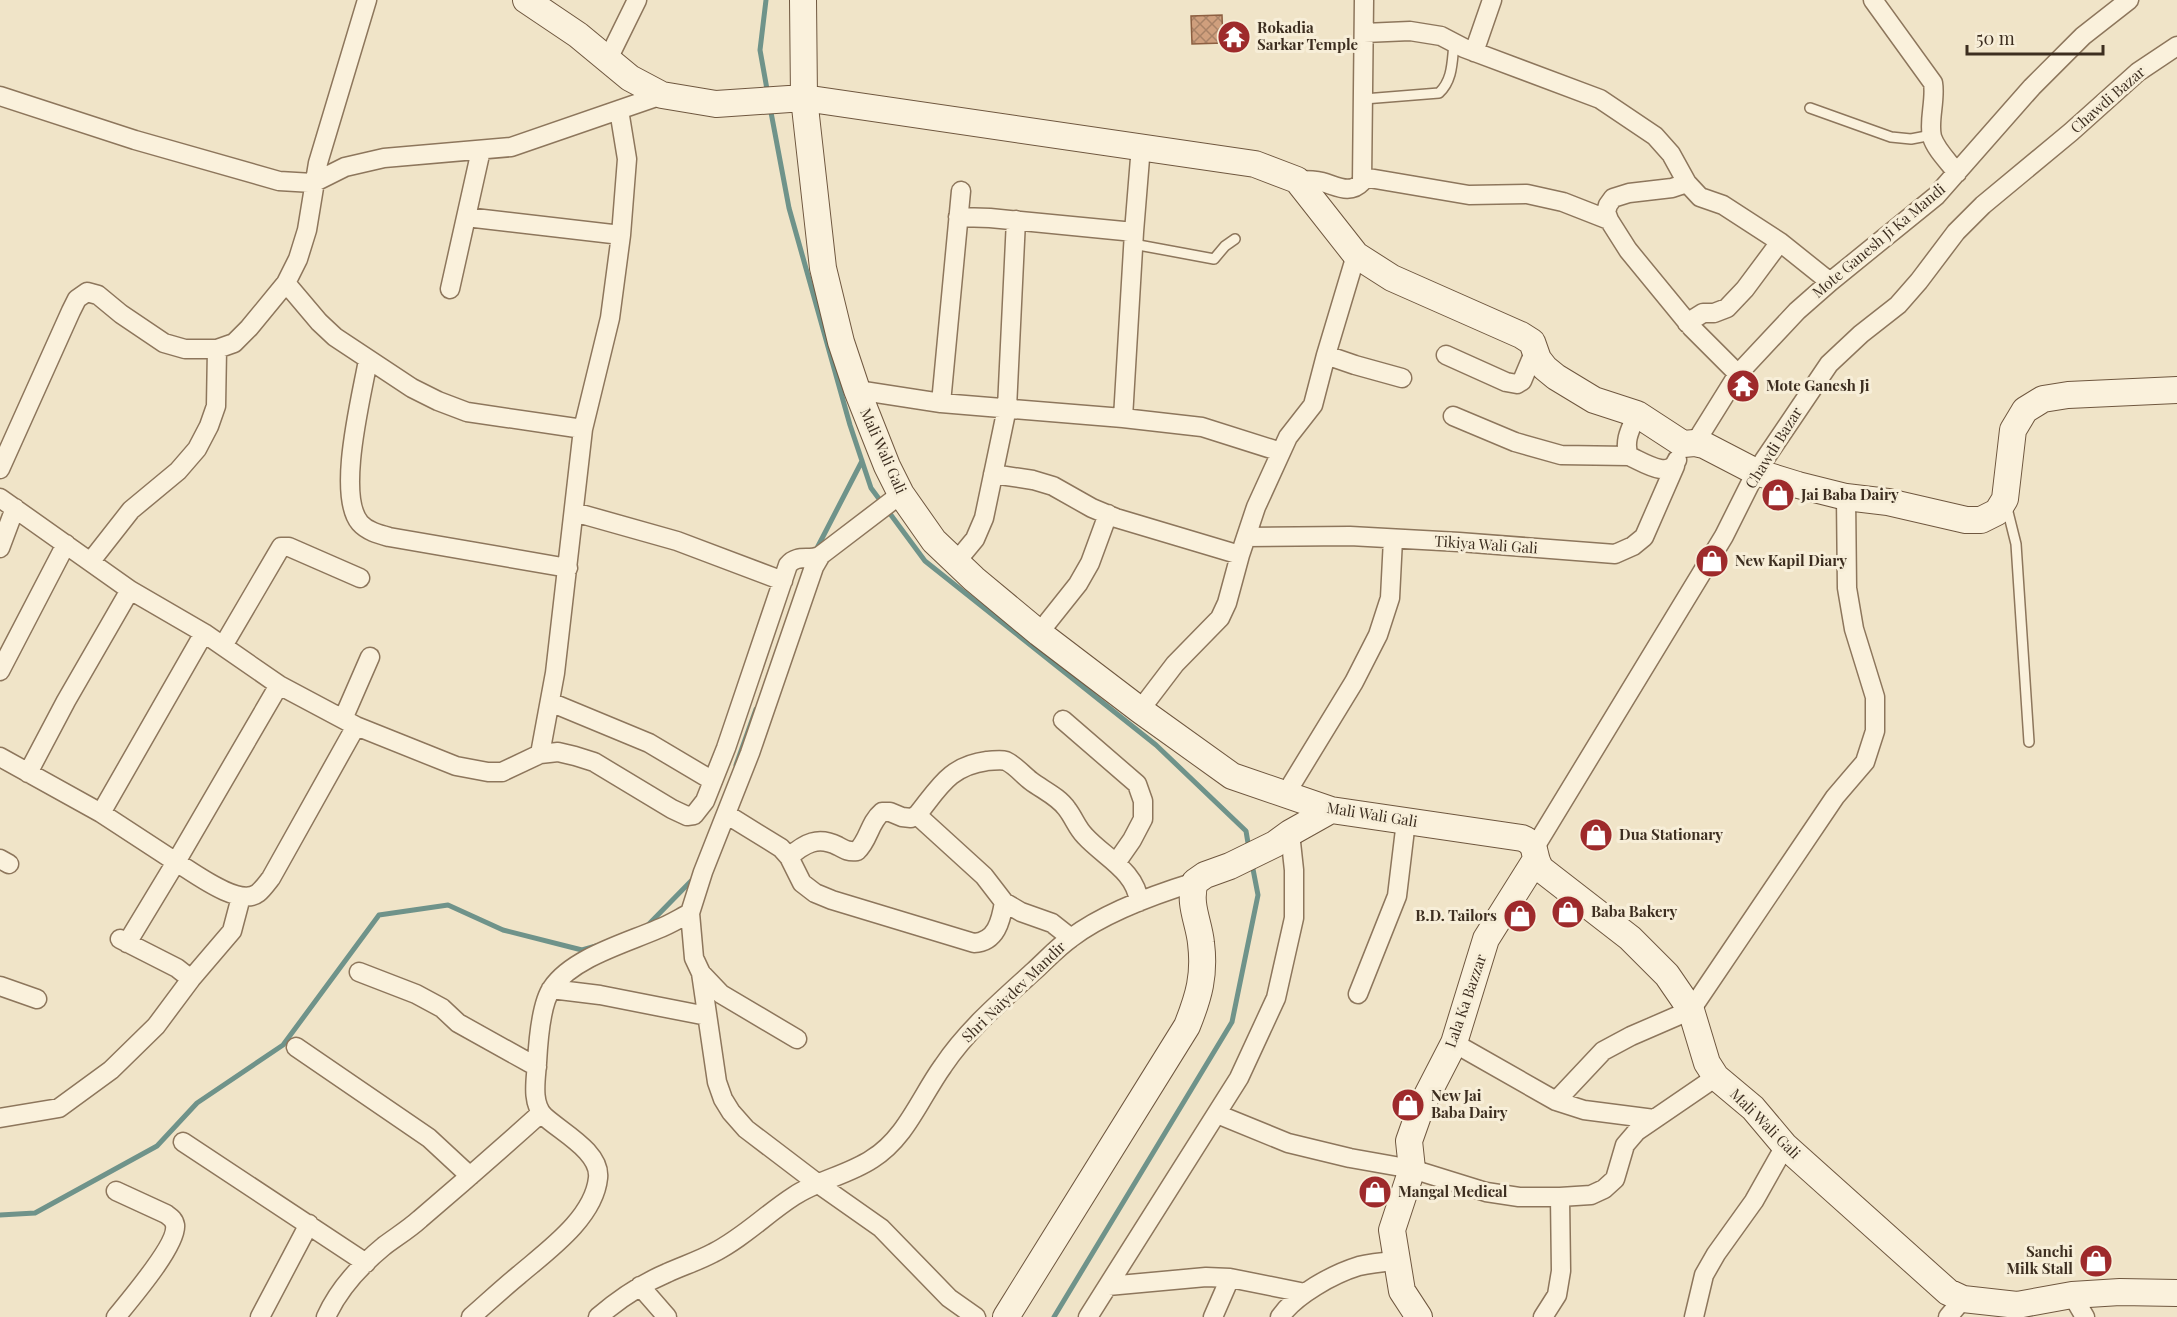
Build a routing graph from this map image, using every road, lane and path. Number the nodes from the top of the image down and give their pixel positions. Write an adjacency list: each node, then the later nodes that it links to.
1 (367, 0): 27 (street)
2 (526, 0): 14 (street)
3 (637, 0): 14 (street)
4 (803, 0): 17 (street, Mali Wali Gali)
5 (1364, 0): 10 (street)
6 (1492, 0): 13 (street)
7 (1873, 0): 21 (street)
8 (2129, 0): 9 (street, Mote Ganesh Ji Ka Mandi)
9 (2108, 6): 24 (street, Mote Ganesh Ji Ka Mandi)
10 (1364, 33): 11 (street); 18 (street)
11 (1454, 44): 13 (street); 18 (lane)
12 (2177, 46): 62 (street, Chawdi Bazar)
13 (1473, 52): 28 (street)
14 (608, 59): 15 (street)
15 (662, 95): 17 (street); 20 (street)
16 (0, 96): 27 (street)
17 (804, 98): 22 (street); 50 (street, Mali Wali Gali)
18 (1364, 99): 25 (street)
19 (1810, 108): 21 (lane)
20 (619, 110): 23 (street); 34 (street)
21 (1932, 135): 24 (street)
22 (1142, 146): 26 (street); 35 (street)
23 (482, 150): 27 (street); 30 (street)
24 (1957, 173): 39 (street, Mote Ganesh Ji Ka Mandi)
25 (1363, 177): 26 (street); 33 (street)
26 (1297, 180): 38 (street)
27 (313, 183): 40 (street)
28 (1687, 183): 33 (street); 37 (street)
29 (961, 191): 31 (street)
30 (466, 217): 34 (street); 41 (street)
31 (958, 217): 32 (street); 52 (street)
32 (1016, 220): 35 (street); 53 (street)
33 (1609, 220): 42 (street)
34 (621, 235): 57 (street)
35 (1134, 238): 36 (lane); 56 (street)
36 (1235, 239)
37 (1780, 242): 39 (street); 42 (street)
38 (1356, 255): 44 (street); 45 (street)
39 (1830, 282): 48 (street, Mote Ganesh Ji Ka Mandi)
40 (286, 283): 43 (street); 47 (street)
41 (450, 289)
42 (1688, 323): 48 (street)
43 (217, 350): 61 (street); 76 (street)
44 (1535, 350): 46 (street); 54 (street)
45 (1326, 355): 49 (street); 59 (street)
46 (1446, 355)
47 (368, 360): 57 (street); 78 (street)
48 (1738, 374): 58 (street, Mote Ganesh Ji Ka Mandi)
49 (1402, 378)
50 (857, 390): 52 (street); 65 (street, Mali Wali Gali)
51 (2177, 390): 66 (street)
52 (941, 403): 53 (street)
53 (1007, 408): 56 (street); 63 (street)
54 (1637, 414): 58 (street); 60 (street)
55 (1453, 416): 60 (street)
56 (1123, 418): 59 (street)
57 (583, 429): 68 (street)
58 (1684, 451): 60 (street); 62 (street); 71 (street, Tikiya Wali Gali)
59 (1281, 452): 70 (street)
60 (1629, 456)
61 (0, 470)
62 (1756, 472): 64 (street); 106 (street, Chawdi Bazar)
63 (993, 474): 69 (street); 77 (street)
64 (1846, 497): 66 (street); 123 (street)
65 (894, 499): 75 (street); 77 (street, Mali Wali Gali)
66 (2005, 499): 92 (lane)
67 (7, 503): 72 (street); 73 (street)
68 (574, 512): 78 (street); 80 (street)
69 (1108, 514): 74 (street); 83 (street)
70 (1246, 537): 71 (street, Tikiya Wali Gali); 74 (street)
71 (1393, 539): 99 (street)
72 (66, 544): 76 (street); 86 (street)
73 (0, 548)
74 (1240, 555): 89 (street)
75 (812, 557): 80 (street); 94 (street)
76 (91, 561): 81 (street)
77 (956, 562): 83 (street, Mali Wali Gali)
78 (567, 568): 88 (street)
79 (360, 578): 84 (street)
80 (783, 581): 93 (street)
81 (130, 590): 82 (street); 97 (street)
82 (204, 633): 84 (street); 101 (street)
83 (1039, 633): 89 (street, Mali Wali Gali)
84 (223, 646): 87 (street)
85 (370, 657): 91 (street)
86 (0, 671)
87 (279, 685): 91 (street); 108 (street)
88 (550, 702): 95 (street); 98 (street)
89 (1140, 710): 99 (street, Mali Wali Gali)
90 (1063, 720): 109 (street)
91 (350, 722): 95 (street); 111 (street)
92 (2029, 742)
93 (726, 748): 94 (street); 98 (street)
94 (750, 753): 102 (street)
95 (540, 754): 98 (street)
96 (0, 757): 97 (street)
97 (28, 773): 101 (street)
98 (713, 781)
99 (1286, 795): 100 (street, Mali Wali Gali)
100 (1331, 810): 104 (street, Mali Wali Gali); 105 (street)
101 (101, 813): 108 (street)
102 (726, 814): 107 (street); 114 (street)
103 (917, 815): 107 (street); 109 (street); 112 (street)
104 (1406, 820): 106 (street, Mali Wali Gali); 121 (street)
105 (1282, 838): 110 (street); 132 (street)
106 (1535, 854): 123 (street, Mali Wali Gali); 126 (street, Lala Ka Bazzar)
107 (789, 857): 112 (street)
108 (176, 862): 111 (street); 118 (street)
109 (1116, 863): 113 (street)
110 (1195, 882): 113 (street, Shri Naiydev Mandir); 160 (street)
111 (241, 897): 118 (street)
112 (1004, 902): 115 (street)
113 (1139, 902): 115 (street, Shri Naiydev Mandir)
114 (690, 913): 117 (street); 120 (street)
115 (1071, 938): 139 (street, Shri Naiydev Mandir)
116 (359, 972): 128 (street)
117 (701, 973): 124 (street); 125 (street)
118 (191, 979): 133 (street)
119 (0, 986): 122 (street)
120 (551, 989): 124 (street); 128 (street)
121 (1358, 994)
122 (37, 999)
123 (1691, 1010): 129 (street, Mali Wali Gali); 130 (street)
124 (707, 1016): 139 (street)
125 (796, 1039)
126 (1454, 1043): 130 (street); 137 (street, Lala Ka Bazzar)
127 (296, 1047): 138 (street)
128 (537, 1067): 131 (street)
129 (1716, 1077): 134 (street); 136 (street, Mali Wali Gali)
130 (1556, 1101): 134 (street)
131 (542, 1113): 138 (street); 156 (street)
132 (1217, 1114): 137 (street); 147 (street)
133 (0, 1118)
134 (1654, 1119): 141 (street)
135 (183, 1142): 142 (street)
136 (1785, 1146): 151 (street, Mali Wali Gali); 166 (street)
137 (1412, 1169): 141 (street); 143 (street, Lala Ka Bazzar)
138 (470, 1176): 144 (street)
139 (816, 1183): 146 (street, Shri Naiydev Mandir); 159 (street)
140 (116, 1191): 153 (street)
141 (1560, 1197): 165 (street)
142 (309, 1224): 144 (street); 154 (street)
143 (1396, 1261): 148 (street); 164 (street, Lala Ka Bazzar)
144 (366, 1263): 155 (street)
145 (1230, 1278): 147 (street); 148 (street); 162 (street)
146 (640, 1286): 157 (street, Shri Naiydev Mandir); 158 (street)
147 (1108, 1286): 161 (street)
148 (1305, 1293): 163 (street)
149 (2177, 1293): 150 (street, Mali Wali Gali)
150 (2072, 1295): 152 (street, Mali Wali Gali); 167 (street)
151 (1956, 1308): 152 (street, Mali Wali Gali)
152 (2016, 1311)
153 (116, 1317)
154 (260, 1317)
155 (326, 1317)
156 (471, 1317)
157 (598, 1317)
158 (668, 1317)
159 (976, 1317)
160 (1006, 1317)
161 (1088, 1317)
162 (1213, 1317)
163 (1280, 1317)
164 (1419, 1317)
165 (1543, 1317)
166 (1694, 1317)
167 (2085, 1317)

